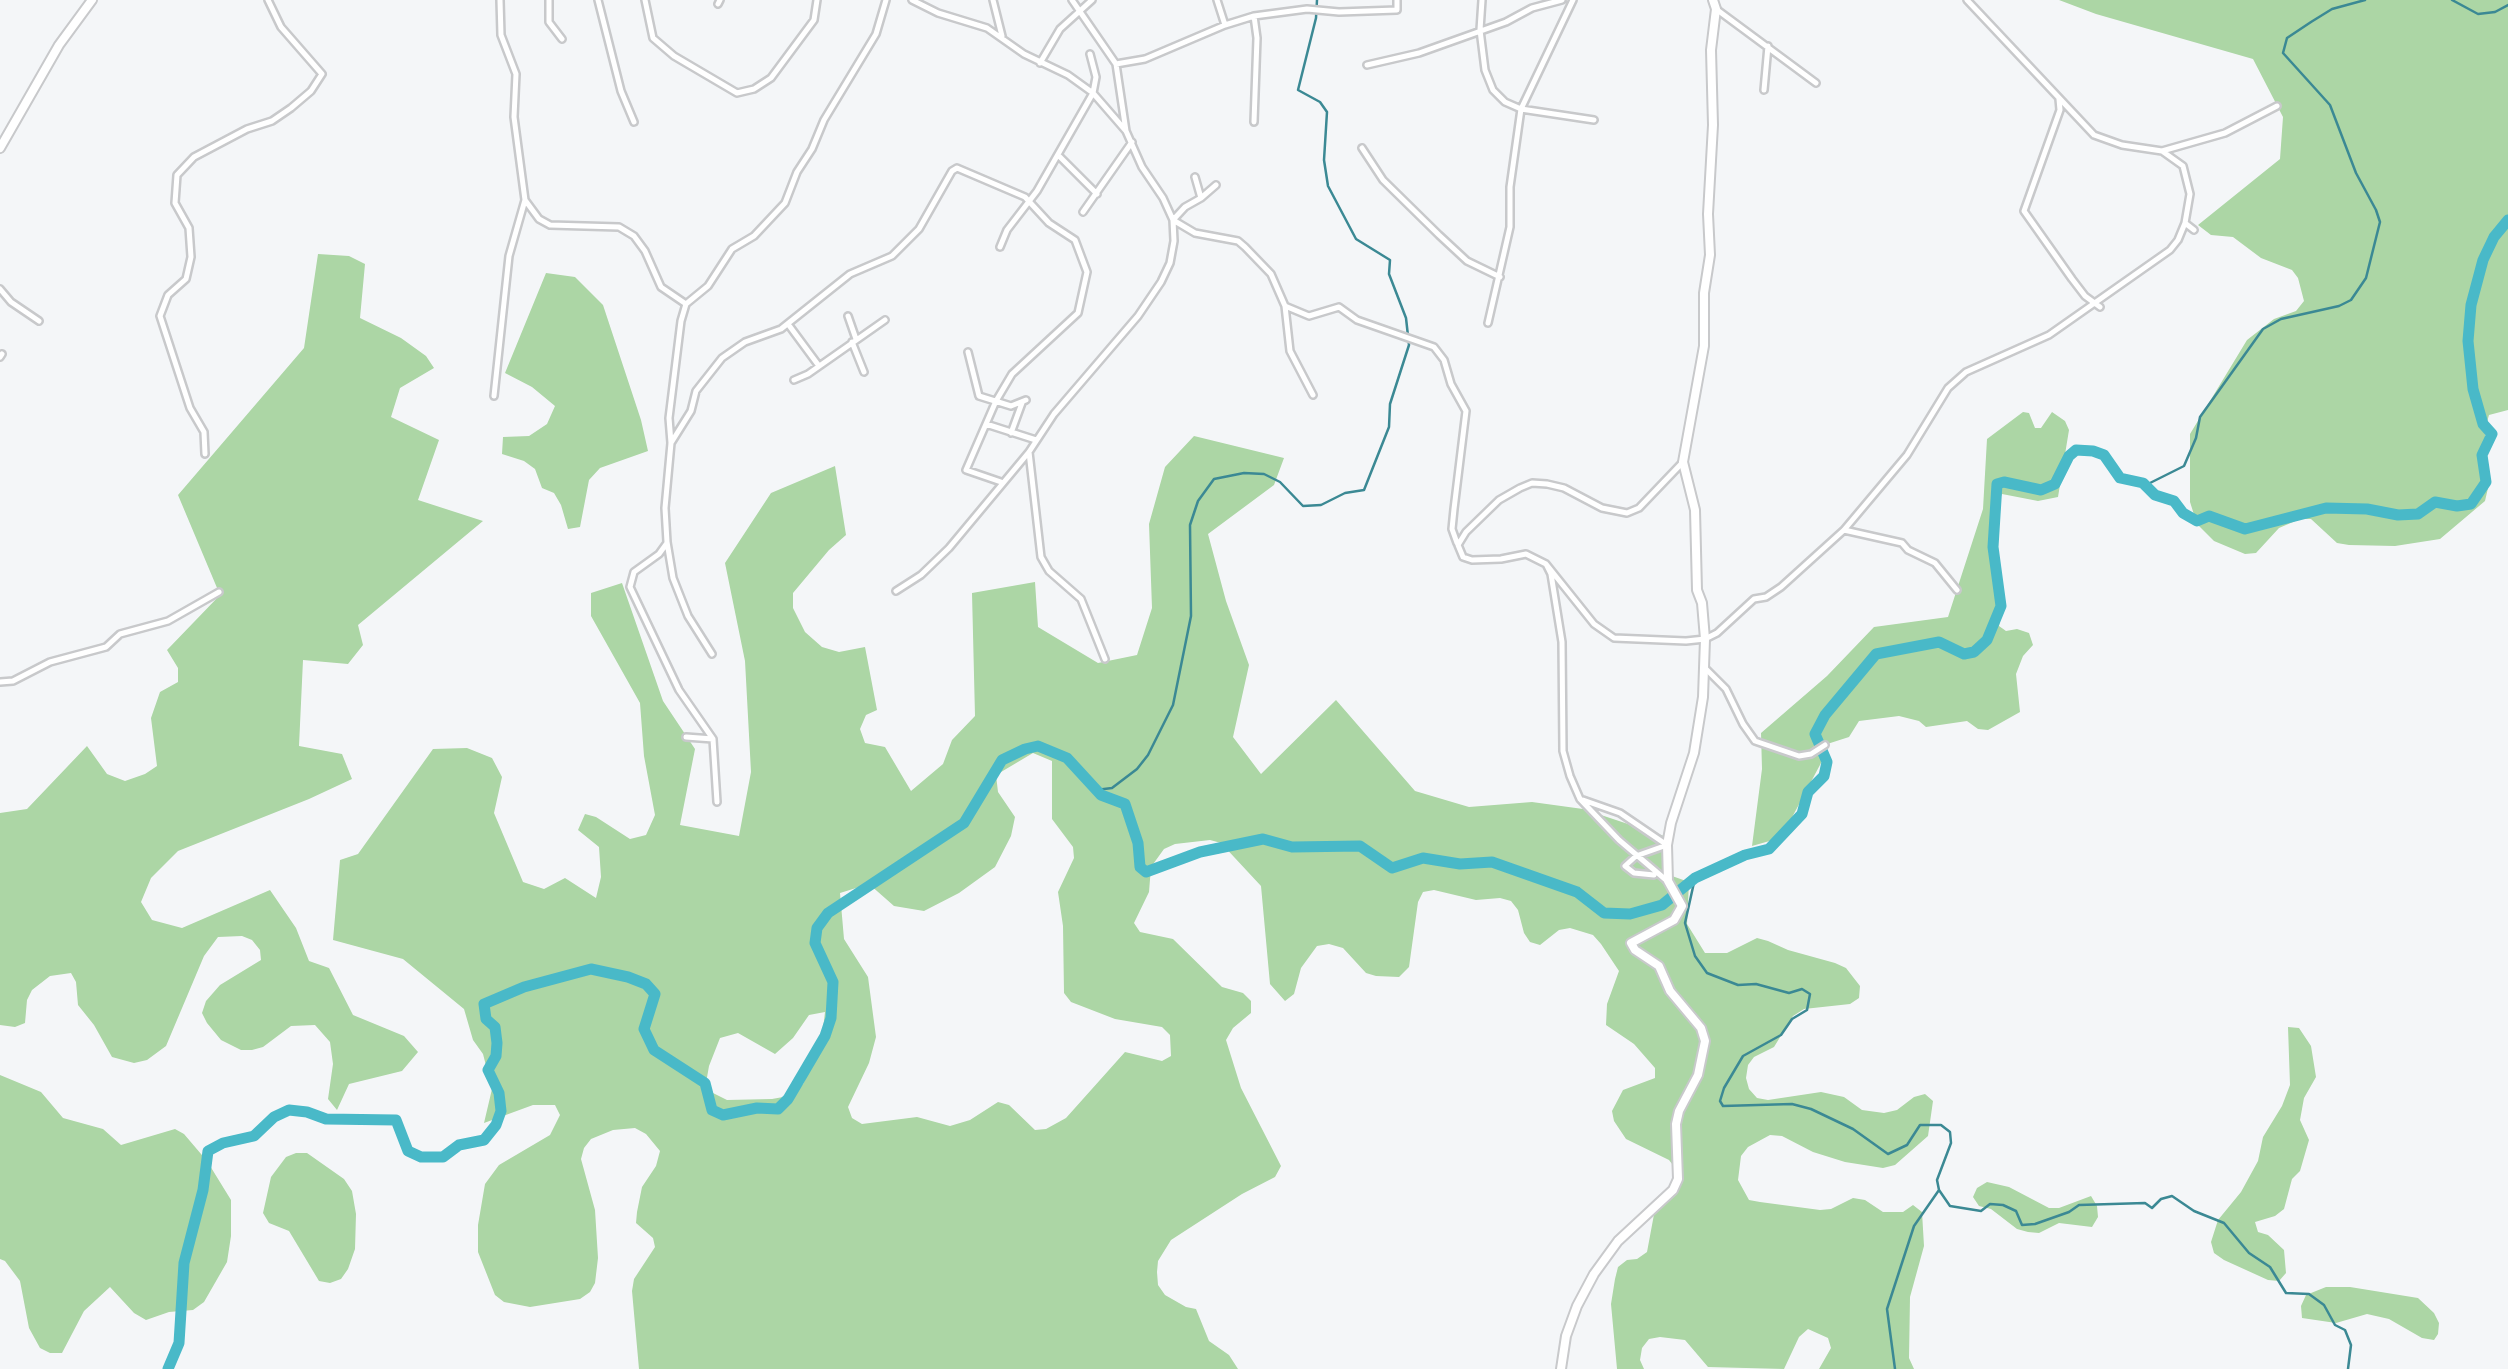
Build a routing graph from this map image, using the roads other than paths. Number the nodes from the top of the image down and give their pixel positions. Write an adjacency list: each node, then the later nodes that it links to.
1 (92, 0): 42 (street)
2 (268, 0): 84 (street)
3 (500, 0): 50 (street)
4 (548, 0): 24 (street)
5 (598, 0): 38 (street)
6 (646, 0): 7 (street)
7 (818, 0)
8 (886, 0): 61 (street)
9 (912, 0): 25 (street)
10 (992, 0): 25 (street)
11 (1072, 0): 20 (street)
12 (1092, 0): 20 (street)
13 (1217, 0): 22 (street)
14 (1397, 0): 21 (street)
15 (1482, 0): 23 (street)
16 (1562, 0): 23 (street)
17 (1573, 0): 36 (street)
18 (1967, 0): 34 (street)
19 (1715, 4): 26 (street); 85 (street)
20 (1079, 10): 28 (street); 29 (street)
21 (1254, 16): 22 (street); 39 (street)
22 (1225, 25): 29 (street)
23 (1480, 30): 30 (street); 36 (street)
24 (562, 39)
25 (1003, 39): 28 (street)
26 (1768, 46): 31 (street); 32 (street)
27 (1090, 54): 33 (street)
28 (1040, 63): 33 (street)
29 (1116, 64): 40 (street)
30 (1367, 64)
31 (1816, 83)
32 (1764, 90)
33 (1093, 93): 40 (street); 45 (street)
34 (2058, 96): 44 (street); 62 (street)
35 (2278, 106): 44 (street)
36 (1521, 110): 37 (street); 57 (street)
37 (1594, 120)
38 (634, 122)
39 (1254, 122)
40 (1126, 132): 41 (street)
41 (1132, 142): 48 (street); 53 (street)
42 (0, 148)
43 (1362, 148): 57 (street)
44 (2162, 150): 54 (street)
45 (1058, 155): 48 (street); 51 (street)
46 (1194, 177): 49 (street)
47 (1216, 185): 49 (street)
48 (1097, 194): 52 (street)
49 (1201, 198): 53 (street)
50 (525, 200): 61 (street); 76 (street)
51 (1028, 200): 56 (street); 68 (street); 78 (street)
52 (1083, 212)
53 (1173, 220): 63 (street); 81 (street)
54 (2185, 223): 55 (street); 62 (street)
55 (2194, 230)
56 (1000, 247)
57 (1500, 277): 67 (street)
58 (0, 289): 60 (street)
59 (23, 298): 60 (street)
60 (15, 303): 66 (street)
61 (686, 304): 82 (street)
62 (2098, 305): 70 (street)
63 (1286, 306): 77 (street); 89 (street)
64 (848, 316): 69 (street)
65 (885, 320): 69 (street)
66 (39, 322)
67 (1488, 323)
68 (788, 324): 73 (street); 82 (street)
69 (854, 340): 73 (street); 74 (street)
70 (2037, 343): 71 (street); 87 (street)
71 (2046, 344)
72 (968, 352): 78 (street)
73 (819, 366): 75 (street)
74 (864, 372)
75 (794, 380)
76 (494, 396)
77 (1313, 396)
78 (996, 401): 79 (street); 80 (street)
79 (986, 424): 80 (street); 86 (street)
80 (1011, 433): 81 (street)
81 (1036, 440): 83 (street)
82 (670, 444): 88 (street)
83 (1029, 452): 86 (street); 96 (street)
84 (205, 454)
85 (1684, 462): 89 (street); 94 (street)
86 (1002, 482): 91 (street)
87 (1844, 530): 92 (street); 94 (street)
88 (667, 542): 95 (street); 100 (street)
89 (1458, 546): 90 (street)
90 (1546, 564): 94 (street); 102 (street)
91 (896, 590)
92 (1957, 590)
93 (219, 592): 98 (street)
94 (1704, 639): 97 (street)
95 (712, 654)
96 (1105, 659)
97 (1705, 668): 101 (street); 104 (street)
98 (0, 682)
99 (686, 737): 100 (street)
100 (713, 739): 103 (street)
101 (1825, 745)
102 (1580, 800): 104 (street); 105 (street)
103 (717, 802)
104 (1668, 845): 105 (street); 107 (street)
105 (1636, 856): 106 (street); 106 (street)
106 (1657, 874): 107 (street)
107 (1671, 886): 108 (street)
108 (1561, 1369)

